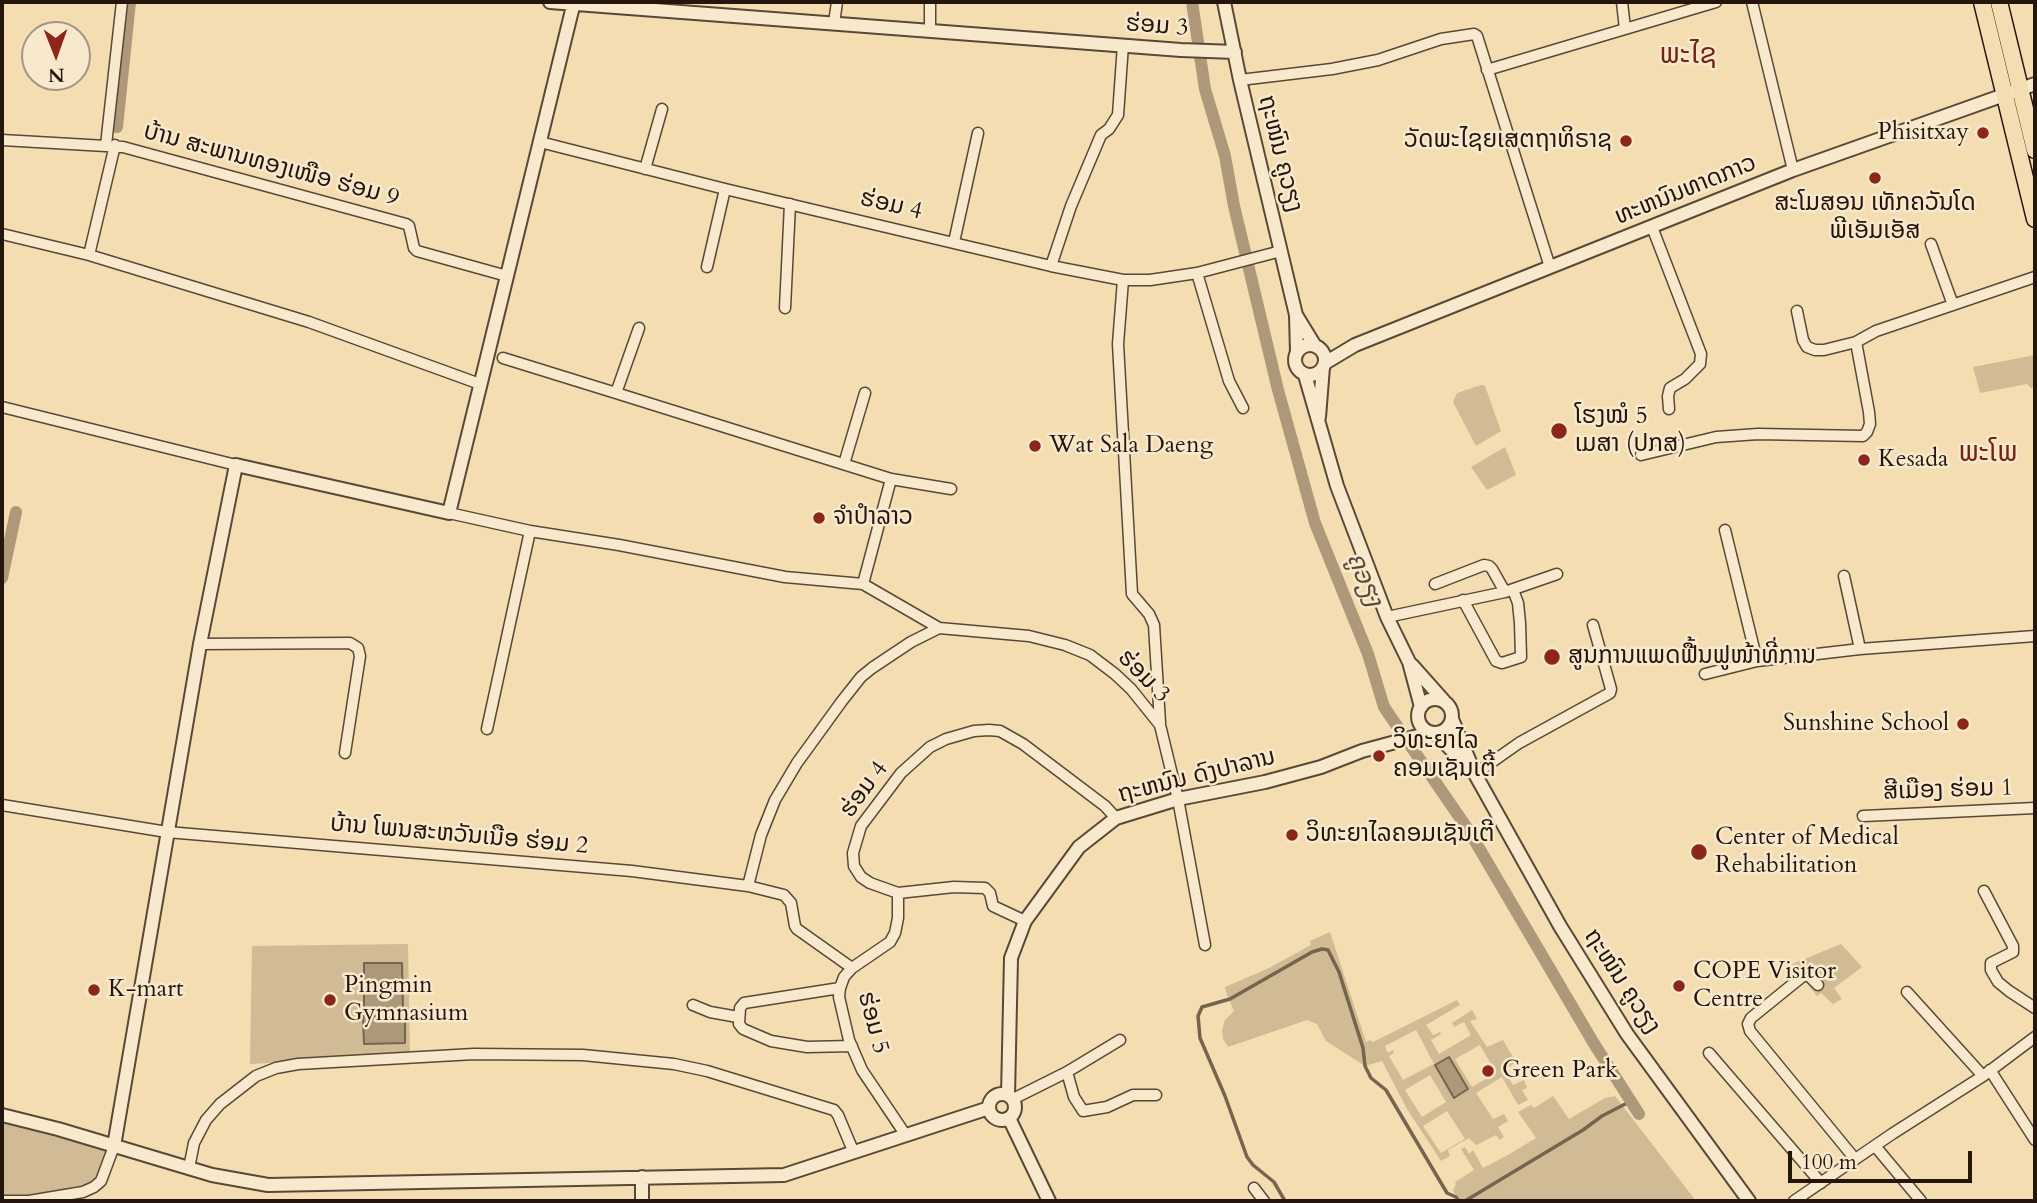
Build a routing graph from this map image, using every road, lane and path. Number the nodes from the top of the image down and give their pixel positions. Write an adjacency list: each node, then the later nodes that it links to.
1 (122, 2): 25 (street)
2 (550, 2): 11 (street, ຮ່ອມ 3)
3 (837, 2): 12 (street)
4 (930, 2): 14 (street)
5 (1224, 2): 16 (street, ຖະໜົນ ຄູວຽງ)
6 (1622, 2): 13 (street)
7 (1716, 2): 13 (street)
8 (1753, 2): 28 (street)
9 (1982, 2): 20 (main road)
10 (1999, 2): 19 (main road)
11 (574, 3): 12 (street, ຮ່ອມ 3); 24 (street)
12 (834, 23): 14 (street, ຮ່ອມ 3)
13 (1625, 29): 17 (street)
14 (930, 30): 15 (street, ຮ່ອມ 3)
15 (1123, 46): 16 (street, ຮ່ອມ 3); 38 (street)
16 (1235, 52): 18 (street, ຖະໜົນ ຄູວຽງ)
17 (1487, 70): 18 (street); 40 (street)
18 (1240, 80): 36 (street, ຖະໜົນ ຄູວຽງ)
19 (2028, 86): 20 (street, ທະຫນົນທາດກາວ); 26 (main road)
20 (2005, 94): 28 (street, ທະຫນົນທາດກາວ); 31 (main road)
21 (662, 109): 27 (street)
22 (978, 133): 34 (street)
23 (2, 139): 25 (street, ບ້ານ ສະພານທອງເໜືອ ຮ່ອມ 9)
24 (540, 142): 27 (street, ຮ່ອມ 4); 42 (street)
25 (111, 145): 37 (street); 42 (street, ບ້ານ ສະພານທອງເໜືອ ຮ່ອມ 9)
26 (2035, 150)
27 (645, 169): 29 (street, ຮ່ອມ 4)
28 (1793, 170): 32 (street, ທະຫນົນທາດກາວ)
29 (724, 189): 30 (street, ຮ່ອມ 4); 39 (street)
30 (790, 204): 34 (street, ຮ່ອມ 4); 46 (street)
31 (2035, 219)
32 (1652, 227): 40 (street, ທະຫນົນທາດກາວ); 62 (street)
33 (2, 234): 37 (street)
34 (954, 242): 38 (street, ຮ່ອມ 4)
35 (1931, 244): 45 (street)
36 (1276, 252): 41 (street, ຮ່ອມ 4); 48 (street, ຖະໜົນ ຄູວຽງ)
37 (89, 255): 57 (street)
38 (1051, 265): 44 (street, ຮ່ອມ 4)
39 (707, 267)
40 (1550, 267): 51 (street, ທະຫນົນທາດກາວ)
41 (1197, 273): 44 (street, ຮ່ອມ 4); 61 (street)
42 (508, 276): 57 (street)
43 (2035, 277): 45 (street)
44 (1123, 280): 89 (street)
45 (1953, 305): 50 (street)
46 (785, 308)
47 (1797, 311): 50 (street)
48 (1296, 315): 52 (street, ຖະໜົນ ຄູວຽງ); 53 (street, ຖະໜົນ ຄູວຽງ)
49 (639, 328): 58 (street)
50 (1856, 342): 64 (street)
51 (1355, 345): 52 (street); 55 (street)
52 (1317, 347): 53 (street); 55 (street)
53 (1297, 353): 56 (street)
54 (503, 358): 58 (street)
55 (1324, 365): 56 (street); 63 (street, ຖະໜົນ ຄູວຽງ)
56 (1305, 375): 63 (street, ຖະໜົນ ຄູວຽງ)
57 (480, 384): 69 (street)
58 (616, 393): 65 (street)
59 (865, 393): 65 (street)
60 (2, 407): 66 (street)
61 (1243, 408)
62 (1669, 409)
63 (1318, 424): 78 (street, ຖະໜົນ ຄູວຽງ)
64 (1640, 455)
65 (844, 464): 67 (street)
66 (236, 465): 69 (street); 82 (street)
67 (891, 479): 68 (street); 74 (street)
68 (951, 489)
69 (449, 513): 71 (street)
70 (1725, 530): 84 (street)
71 (530, 531): 74 (street); 91 (street)
72 (1557, 575): 76 (street)
73 (1844, 576): 83 (street)
74 (863, 584): 80 (street)
75 (1435, 584): 76 (street)
76 (1509, 591): 77 (street); 77 (street)
77 (1463, 600): 78 (street)
78 (1387, 617): 85 (street, ຖະໜົນ ຄູວຽງ)
79 (1593, 625): 93 (street)
80 (939, 628): 89 (street, ຮ່ອມ 3); 100 (street)
81 (2035, 636): 83 (street)
82 (200, 644): 92 (street); 99 (street)
83 (1860, 649): 84 (street)
84 (1757, 661): 86 (street)
85 (1409, 662): 87 (street, ຖະໜົນ ຄູວຽງ); 90 (street, ຖະໜົນ ຄູວຽງ)
86 (1705, 674)
87 (1444, 701): 88 (street); 90 (street)
88 (1452, 719): 90 (street); 93 (street, ຖະໜົນ ຄູວຽງ)
89 (1160, 725): 94 (street, ຮ່ອມ 3)
90 (1422, 725): 93 (street, ຖະໜົນ ຄູວຽງ); 94 (street, ຖະຫນົນ ດົງປາລານ)
91 (487, 729)
92 (345, 753)
93 (1475, 774): 138 (street, ຖະໜົນ ຄູວຽງ)
94 (1178, 800): 98 (street, ຖະຫນົນ ດົງປາລານ); 104 (street, ຮ່ອມ 3)
95 (2, 805): 99 (street, ບ້ານ ໂພນສະຫວັນເນືອ ຮ່ອມ 2)
96 (2035, 808): 97 (street, ສີເມືອງ ຮ່ອມ 1)
97 (1863, 816)
98 (1116, 818): 102 (street, ຮ່ອມ 4); 103 (street, ຖະຫນົນ ດົງປາລານ)
99 (167, 832): 100 (street, ບ້ານ ໂພນສະຫວັນເນືອ ຮ່ອມ 2); 125 (street)
100 (748, 886): 105 (street, ບ້ານ ໂພນສະຫວັນເນືອ ຮ່ອມ 2)
101 (1984, 891): 110 (street)
102 (898, 893): 103 (street); 105 (street, ຮ່ອມ 5)
103 (1025, 922): 119 (street, ຖະຫນົນ ດົງປາລານ)
104 (1205, 945)
105 (852, 968): 107 (street, ຮ່ອມ 5)
106 (1818, 985): 128 (street)
107 (840, 988): 111 (street); 114 (street, ຮ່ອມ 5)
108 (1907, 992): 117 (street)
109 (692, 1005): 111 (street)
110 (2035, 1008)
111 (738, 1017): 114 (street)
112 (2035, 1037): 117 (street)
113 (1120, 1040): 116 (street)
114 (852, 1046): 123 (street, ຮ່ອມ 5)
115 (1709, 1053): 131 (street)
116 (1067, 1072): 118 (street); 119 (street)
117 (1986, 1073): 124 (street); 126 (street)
118 (1156, 1095)
119 (1010, 1097): 120 (street); 122 (street)
120 (989, 1108): 122 (street); 123 (street)
121 (2, 1115): 125 (street)
122 (1009, 1118): 136 (street)
123 (905, 1135): 127 (street)
124 (2035, 1140)
125 (114, 1146): 129 (street); 134 (street)
126 (1875, 1146): 128 (street); 140 (street)
127 (854, 1153): 129 (street); 130 (street)
128 (1855, 1159): 131 (street)
129 (189, 1168): 130 (street)
130 (642, 1177): 135 (street)
131 (1821, 1183): 139 (street)
132 (1254, 1188): 137 (street)
133 (2, 1201): 134 (street)
134 (29, 1201)
135 (642, 1201)
136 (1049, 1201)
137 (1264, 1201)
138 (1749, 1201)
139 (1794, 1201)
140 (1921, 1201)

